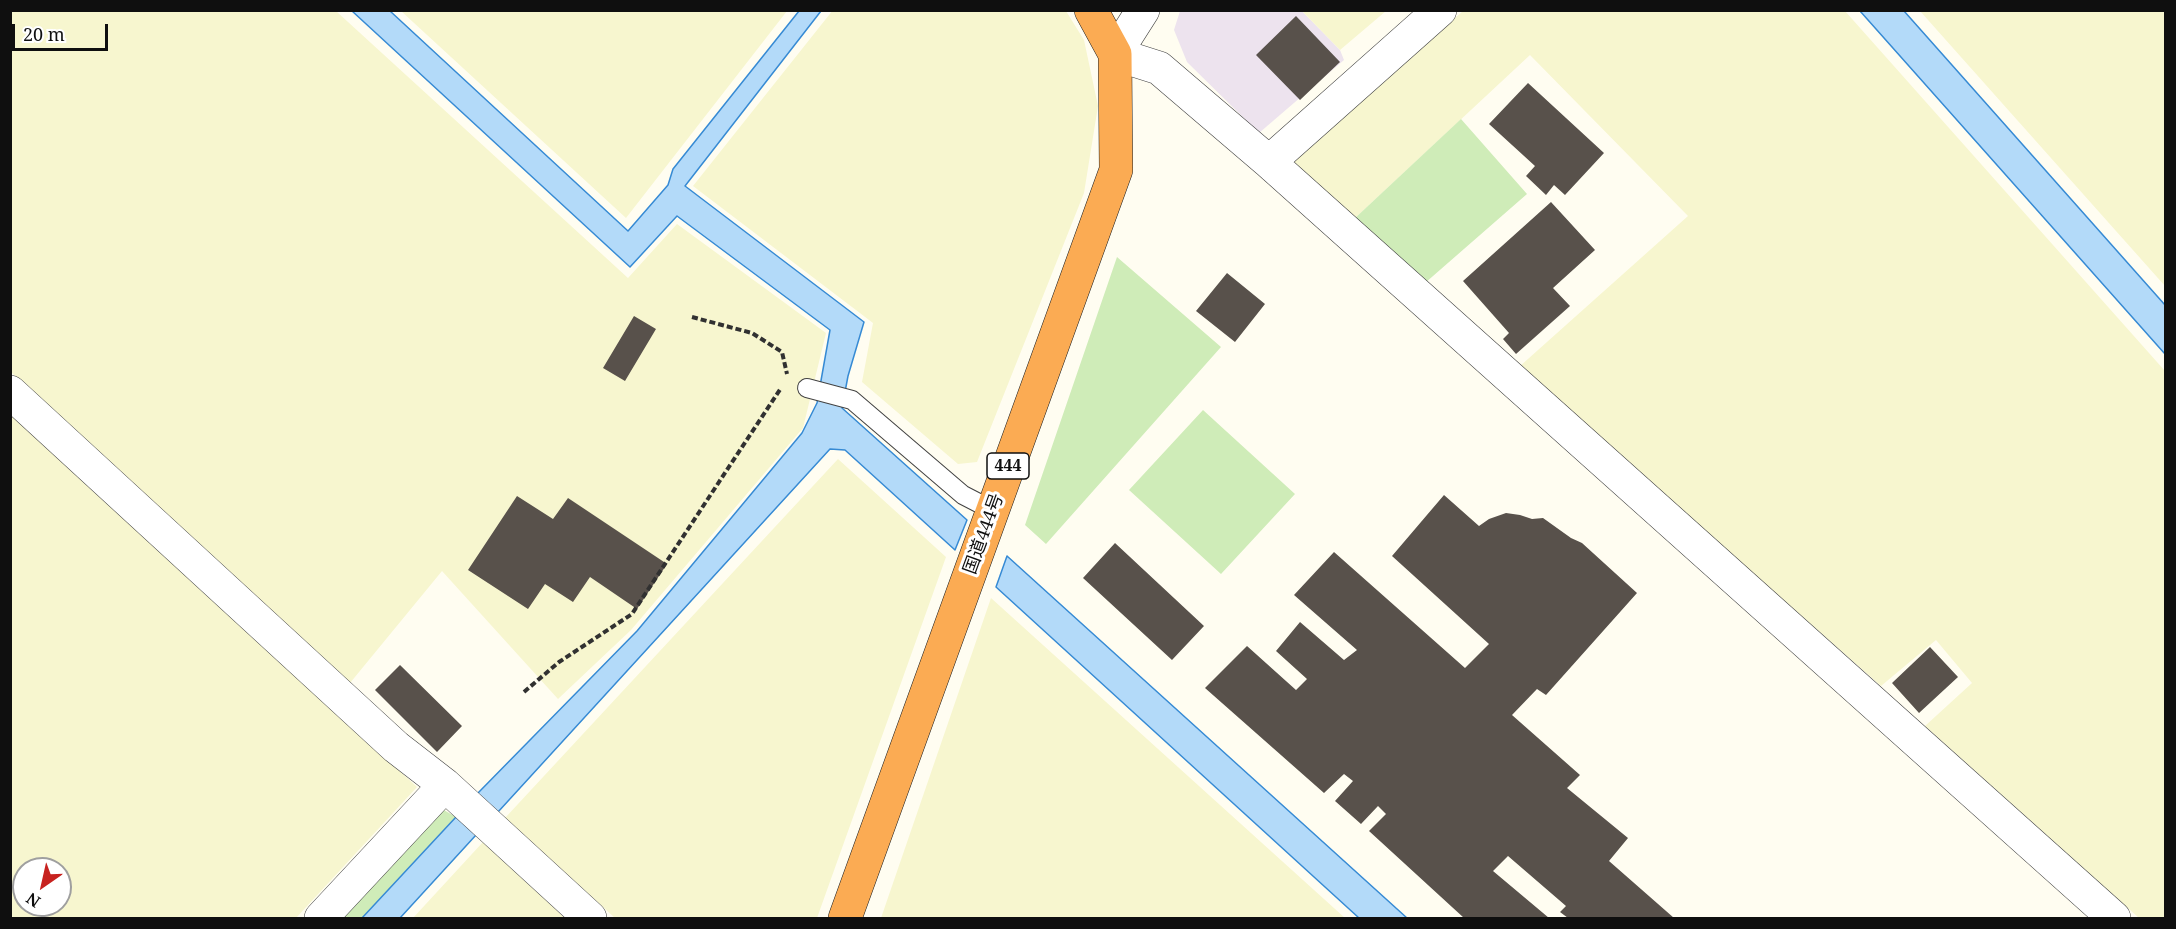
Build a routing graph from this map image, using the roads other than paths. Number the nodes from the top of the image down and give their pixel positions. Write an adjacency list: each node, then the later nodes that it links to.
1 (1091, 10): 4 (highway, 国道444号 / 444)
2 (1143, 10): 4 (street)
3 (1440, 10): 5 (street)
4 (1114, 54): 5 (street); 8 (highway, 国道444号 / 444)
5 (1269, 162): 13 (street)
6 (807, 388): 8 (lane)
7 (10, 392): 9 (street)
8 (992, 510): 12 (highway, 国道444号 / 444)
9 (445, 785): 10 (street); 11 (street)
10 (321, 918)
11 (590, 918)
12 (845, 918)
13 (2114, 918)

